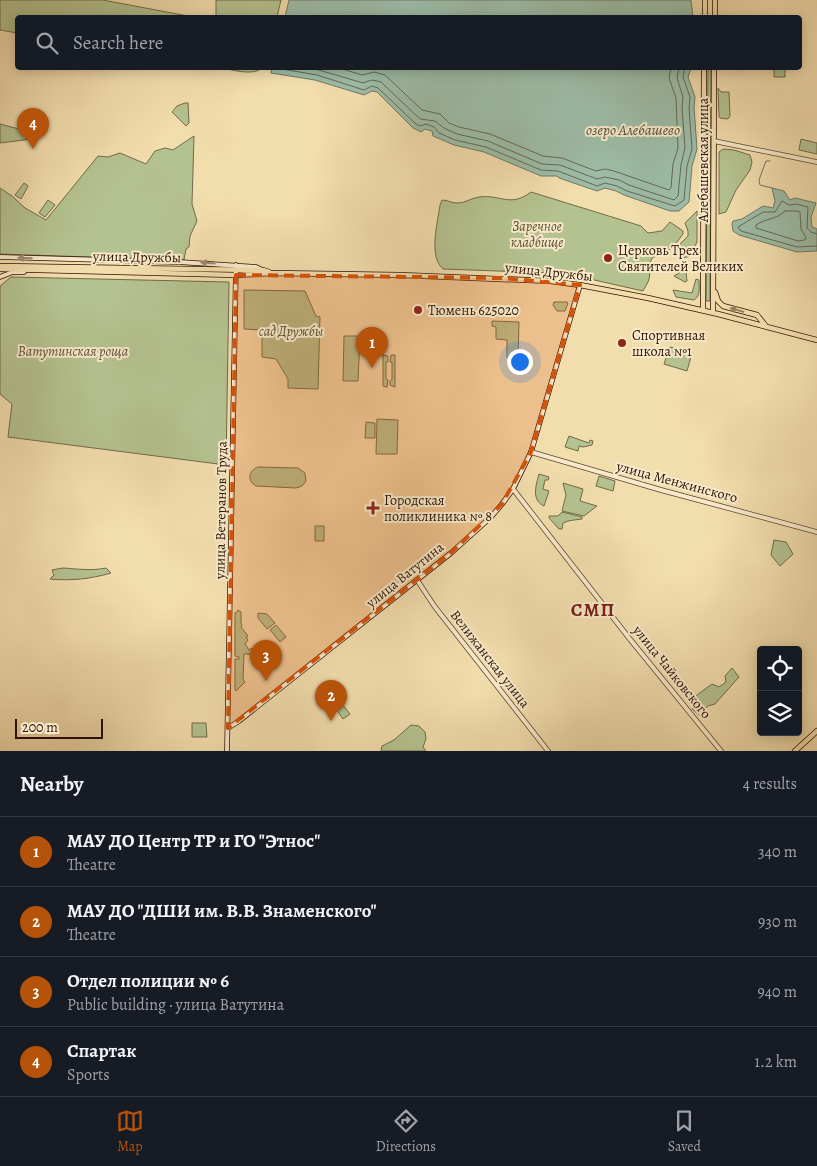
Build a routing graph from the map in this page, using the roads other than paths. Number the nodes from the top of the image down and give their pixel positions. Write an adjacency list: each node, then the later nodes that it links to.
1 (705, 0): 3 (main road)
2 (715, 0): 4 (main road)
3 (705, 10): 4 (main road); 5 (main road)
4 (715, 10): 6 (main road)
5 (705, 15)
6 (715, 15)
7 (704, 70): 19 (main road, Алебашевская улица)
8 (714, 70): 9 (main road, Алебашевская улица)
9 (714, 141): 10 (main road); 18 (main road, Алебашевская улица)
10 (817, 162)
11 (0, 257): 14 (main road, one-way to 11)
12 (0, 267): 13 (main road, улица Дружбы); 14 (main road, улица Дружбы)
13 (39, 270): 14 (main road, улица Дружбы); 16 (main road)
14 (236, 270): 15 (main road, улица Дружбы); 15 (main road, улица Дружбы); 27 (main road, улица Ветеранов Труда)
15 (273, 273): 17 (main road, улица Дружбы)
16 (0, 277)
17 (580, 285): 19 (main road, улица Дружбы); 23 (main road, улица Ватутина)
18 (714, 290): 20 (main road, Алебашевская улица); 21 (main road, one-way to 18)
19 (702, 310): 20 (main road, улица Дружбы)
20 (713, 312): 21 (main road, улица Дружбы)
21 (766, 326): 22 (main road, улица Дружбы)
22 (817, 340)
23 (531, 452): 24 (main road, улица Ватутина); 25 (main road, улица Менжинского)
24 (513, 489): 26 (main road, улица Ватутина); 31 (main road, улица Чайковского)
25 (817, 532)
26 (417, 580): 27 (main road, улица Ватутина); 30 (main road, Велижанская улица)
27 (228, 728): 29 (main road, улица Ветеранов Труда)
28 (817, 731): 32 (main road)
29 (227, 751)
30 (548, 751)
31 (721, 751)
32 (795, 751)

